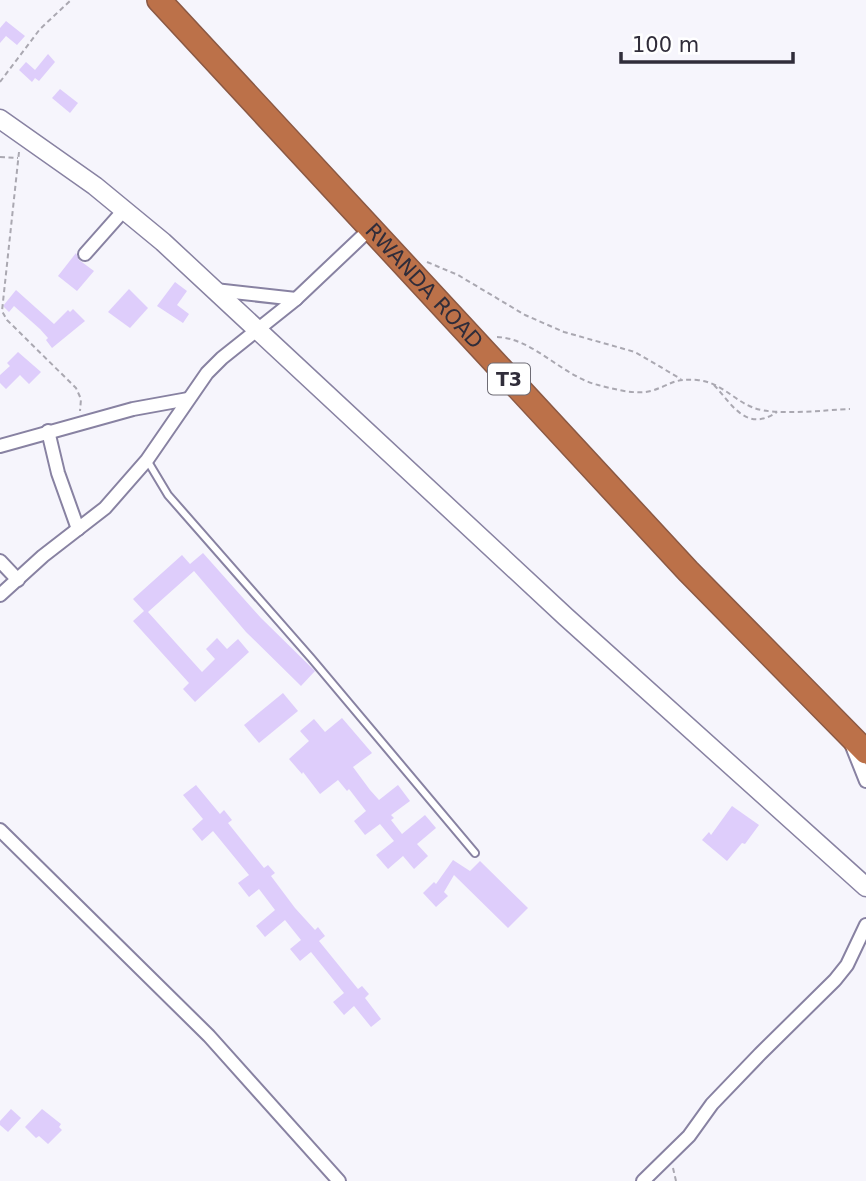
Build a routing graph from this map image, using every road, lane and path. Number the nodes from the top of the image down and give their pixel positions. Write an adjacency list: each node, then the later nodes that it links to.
1 (71, 0): 3 (path)
2 (159, 0): 9 (highway, RWANDA ROAD / T3)
3 (0, 82)
4 (0, 119): 5 (street)
5 (16, 130): 7 (path); 8 (street)
6 (0, 157): 7 (path)
7 (19, 158): 21 (path)
8 (124, 210): 10 (street); 12 (street)
9 (371, 228): 13 (street); 15 (highway, RWANDA ROAD / T3)
10 (85, 254)
11 (422, 260): 16 (path)
12 (215, 290): 13 (street); 14 (street)
13 (296, 299): 14 (street)
14 (258, 332): 18 (street); 34 (street)
15 (472, 340): 16 (path); 29 (highway, RWANDA ROAD / T3)
16 (682, 379): 17 (path)
17 (712, 383): 20 (path); 20 (path)
18 (188, 399): 21 (street); 24 (street)
19 (850, 409): 20 (path)
20 (778, 412)
21 (80, 422): 22 (street)
22 (48, 431): 23 (street); 25 (street)
23 (0, 446)
24 (147, 460): 25 (street); 33 (lane)
25 (78, 529): 27 (street)
26 (0, 561): 27 (street)
27 (18, 580): 28 (street)
28 (0, 595)
29 (847, 732): 30 (highway, RWANDA ROAD / T3); 31 (street)
30 (866, 752)
31 (866, 781)
32 (0, 830): 36 (street)
33 (475, 853)
34 (866, 887)
35 (866, 925): 37 (street)
36 (339, 1181)
37 (643, 1181)

